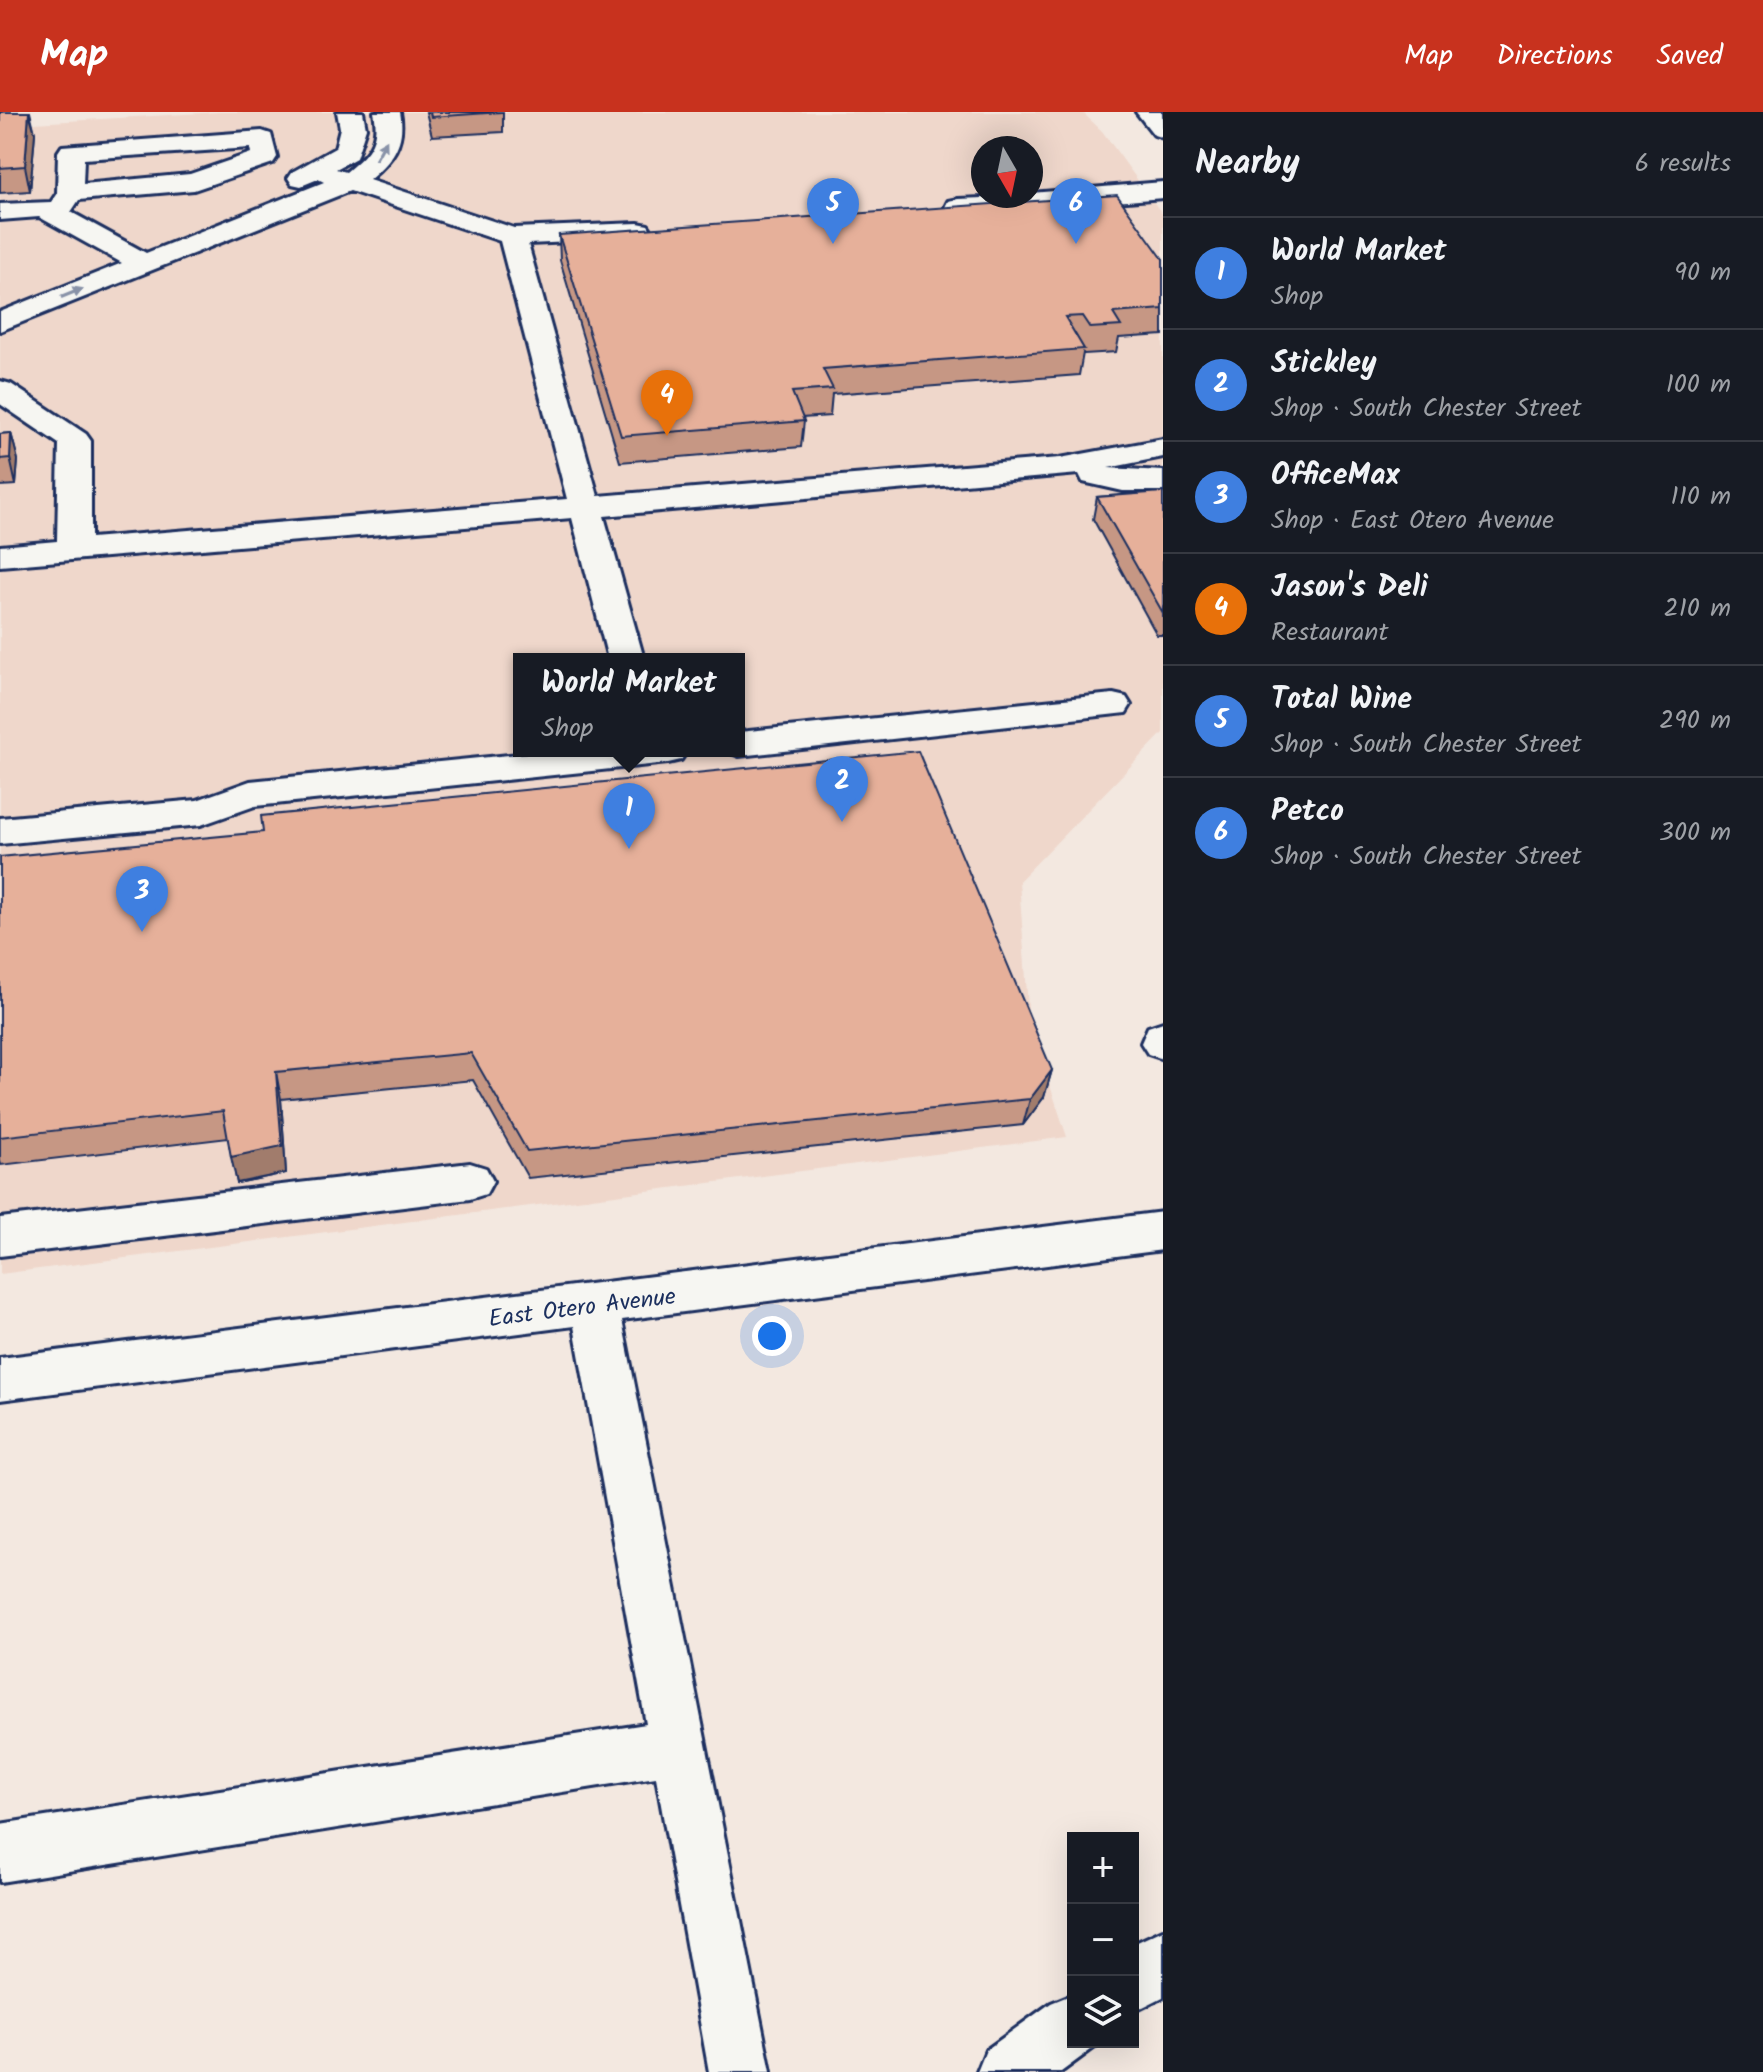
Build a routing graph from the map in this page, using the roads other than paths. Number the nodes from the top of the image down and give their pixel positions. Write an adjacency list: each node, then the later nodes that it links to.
1 (350, 112): 5 (street)
2 (387, 112): 6 (street, one-way to 2)
3 (1149, 112): 4 (street)
4 (1163, 130)
5 (316, 172): 6 (street); 13 (street)
6 (351, 181): 12 (street); 13 (street)
7 (1163, 190): 9 (street)
8 (63, 204): 8 (street); 10 (street); 13 (street)
9 (935, 209)
10 (0, 212)
11 (667, 229): 12 (street)
12 (512, 236): 20 (street)
13 (134, 257): 14 (street); 15 (street, one-way to 13)
14 (0, 299)
15 (0, 322)
16 (0, 390): 21 (street)
17 (1163, 448): 18 (street)
18 (1060, 468): 19 (street); 20 (street)
19 (1163, 481)
20 (587, 509): 21 (street); 23 (street)
21 (74, 550): 22 (street)
22 (0, 556)
23 (624, 653)
24 (1113, 705): 25 (street)
25 (745, 743)
26 (608, 757): 27 (street)
27 (0, 831)
28 (470, 1181): 30 (street)
29 (1163, 1231): 31 (street, East Otero Avenue)
30 (0, 1237)
31 (595, 1306): 32 (street, East Otero Avenue); 33 (street)
32 (0, 1379)
33 (679, 1746): 34 (street); 38 (street)
34 (0, 1853)
35 (1163, 1960): 36 (street)
36 (1139, 1977)
37 (1067, 2029): 39 (street)
38 (740, 2072)
39 (1008, 2072)

